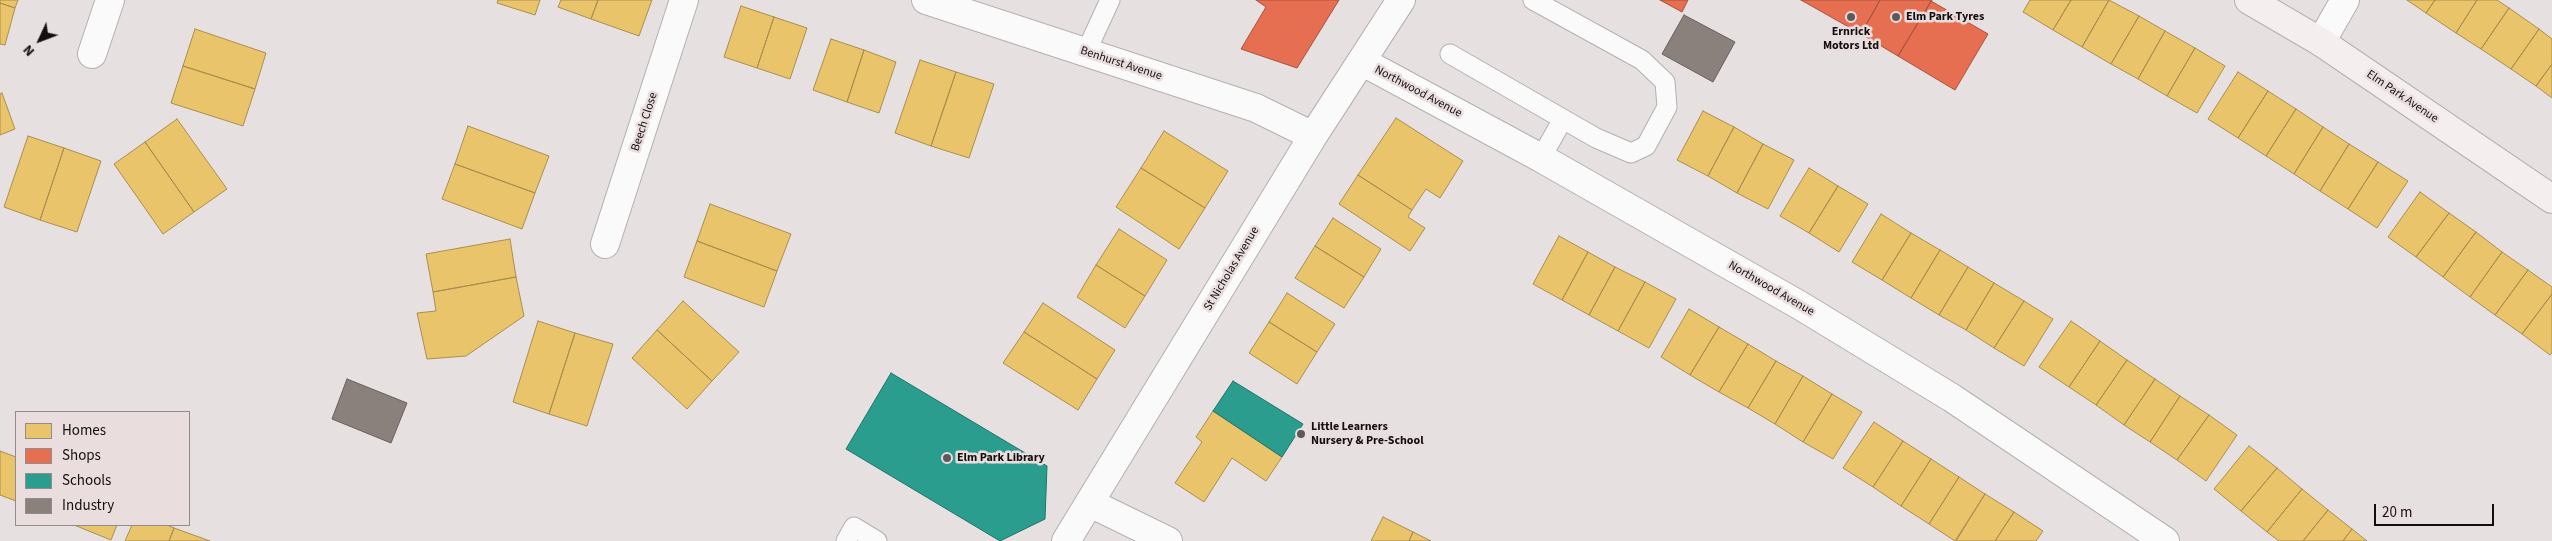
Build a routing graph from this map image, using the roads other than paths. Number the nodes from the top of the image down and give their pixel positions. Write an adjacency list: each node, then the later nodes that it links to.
1 (110, 0): 11 (street)
2 (684, 0): 18 (street, Beech Close)
3 (926, 0): 10 (street, Benhurst Avenue)
4 (1110, 0): 10 (lane)
5 (1402, 0): 13 (street, St Nicholas Avenue)
6 (1533, 0): 14 (lane)
7 (2249, 0): 9 (street, Elm Park Avenue)
8 (2345, 0): 9 (street)
9 (2321, 42): 17 (street, Elm Park Avenue)
10 (1086, 52): 15 (street, Benhurst Avenue)
11 (92, 54)
12 (1450, 54): 14 (lane)
13 (1363, 62): 15 (street, St Nicholas Avenue); 16 (street, Northwood Avenue)
14 (1563, 118): 16 (lane)
15 (1313, 136): 19 (street, St Nicholas Avenue)
16 (1540, 158): 24 (street, Northwood Avenue)
17 (2552, 199)
18 (605, 244)
19 (1090, 502): 22 (street, St Nicholas Avenue); 23 (street)
20 (846, 541): 21 (lane)
21 (877, 541)
22 (1066, 541)
23 (1168, 541)
24 (2165, 541)

